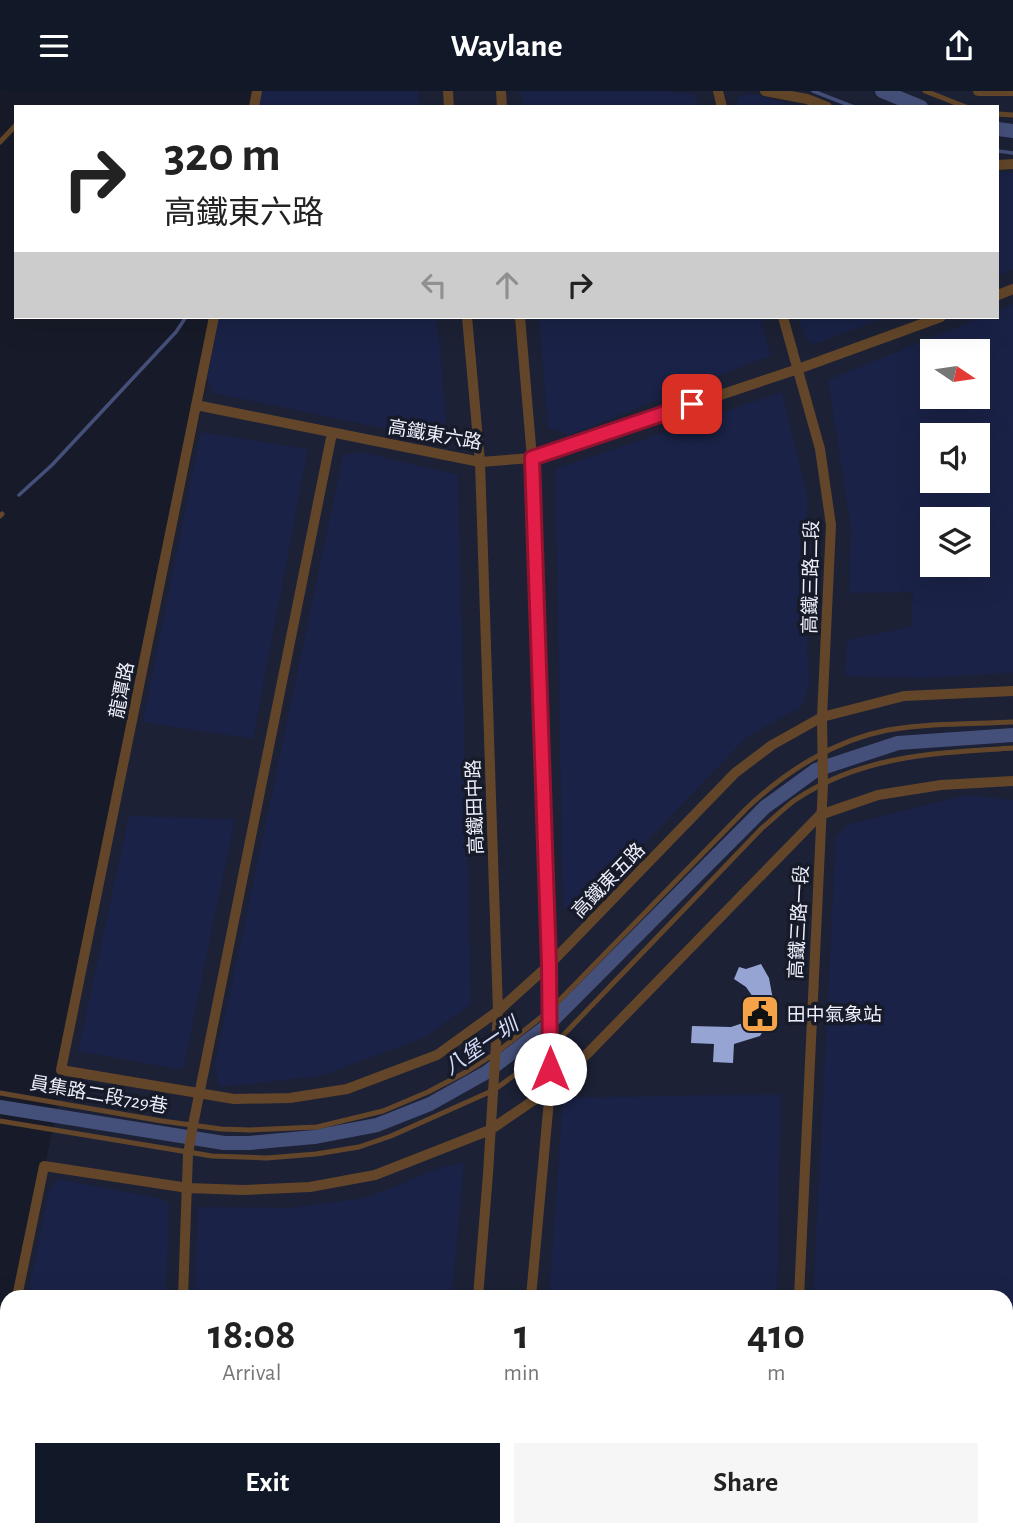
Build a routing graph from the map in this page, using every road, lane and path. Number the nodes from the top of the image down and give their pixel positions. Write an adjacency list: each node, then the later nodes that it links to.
1 (765, 91): 5 (street)
2 (925, 91): 6 (lane)
3 (978, 91): 4 (street)
4 (1013, 91)
5 (822, 105)
6 (961, 105)
7 (14, 127): 8 (lane)
8 (0, 142)
9 (214, 319): 15 (street, 龍潭路)
10 (467, 319): 18 (street, 高鐵田中路)
11 (520, 319): 17 (street)
12 (784, 319): 14 (street, 高鐵三路二段)
13 (936, 319): 14 (street, 高鐵東六路)
14 (798, 369): 17 (street, 高鐵東六路); 20 (street, 高鐵三路二段)
15 (197, 405): 16 (street, 高鐵東六路); 32 (street, 龍潭路)
16 (332, 433): 18 (street, 高鐵東六路); 36 (street)
17 (532, 458): 18 (street, 高鐵東六路); 27 (street)
18 (480, 462): 29 (street, 高鐵田中路)
19 (1013, 691): 20 (street, 高鐵東五路)
20 (822, 717): 23 (street, 高鐵三路一段); 27 (street, 高鐵東五路)
21 (1013, 722): 23 (lane, 員集路二段729巷)
22 (1013, 748): 25 (lane)
23 (822, 753): 25 (street, 高鐵三路一段); 28 (lane, 員集路二段729巷)
24 (1013, 781): 26 (street)
25 (823, 784): 26 (street, 高鐵三路一段); 30 (lane)
26 (820, 815): 33 (street); 46 (street, 高鐵三路一段)
27 (549, 965): 28 (street); 29 (street, 高鐵東五路)
28 (550, 1010): 30 (street); 31 (lane, 員集路二段729巷)
29 (499, 1011): 31 (street, 高鐵田中路); 36 (street, 高鐵東五路)
30 (550, 1049): 33 (street); 34 (lane)
31 (496, 1053): 34 (street, 高鐵田中路); 38 (lane, 員集路二段729巷)
32 (61, 1070): 36 (street, 高鐵東五路)
33 (550, 1089): 39 (street); 45 (street)
34 (494, 1090): 39 (street, 高鐵田中路); 40 (lane)
35 (0, 1093): 38 (lane, 員集路二段729巷)
36 (200, 1094): 38 (street)
37 (0, 1121): 40 (lane)
38 (193, 1125): 40 (street)
39 (490, 1130): 41 (street); 44 (street, 高鐵田中路)
40 (188, 1154): 41 (street)
41 (188, 1188): 42 (street); 43 (street)
42 (18, 1290)
43 (183, 1290)
44 (479, 1290)
45 (532, 1290)
46 (799, 1290)

